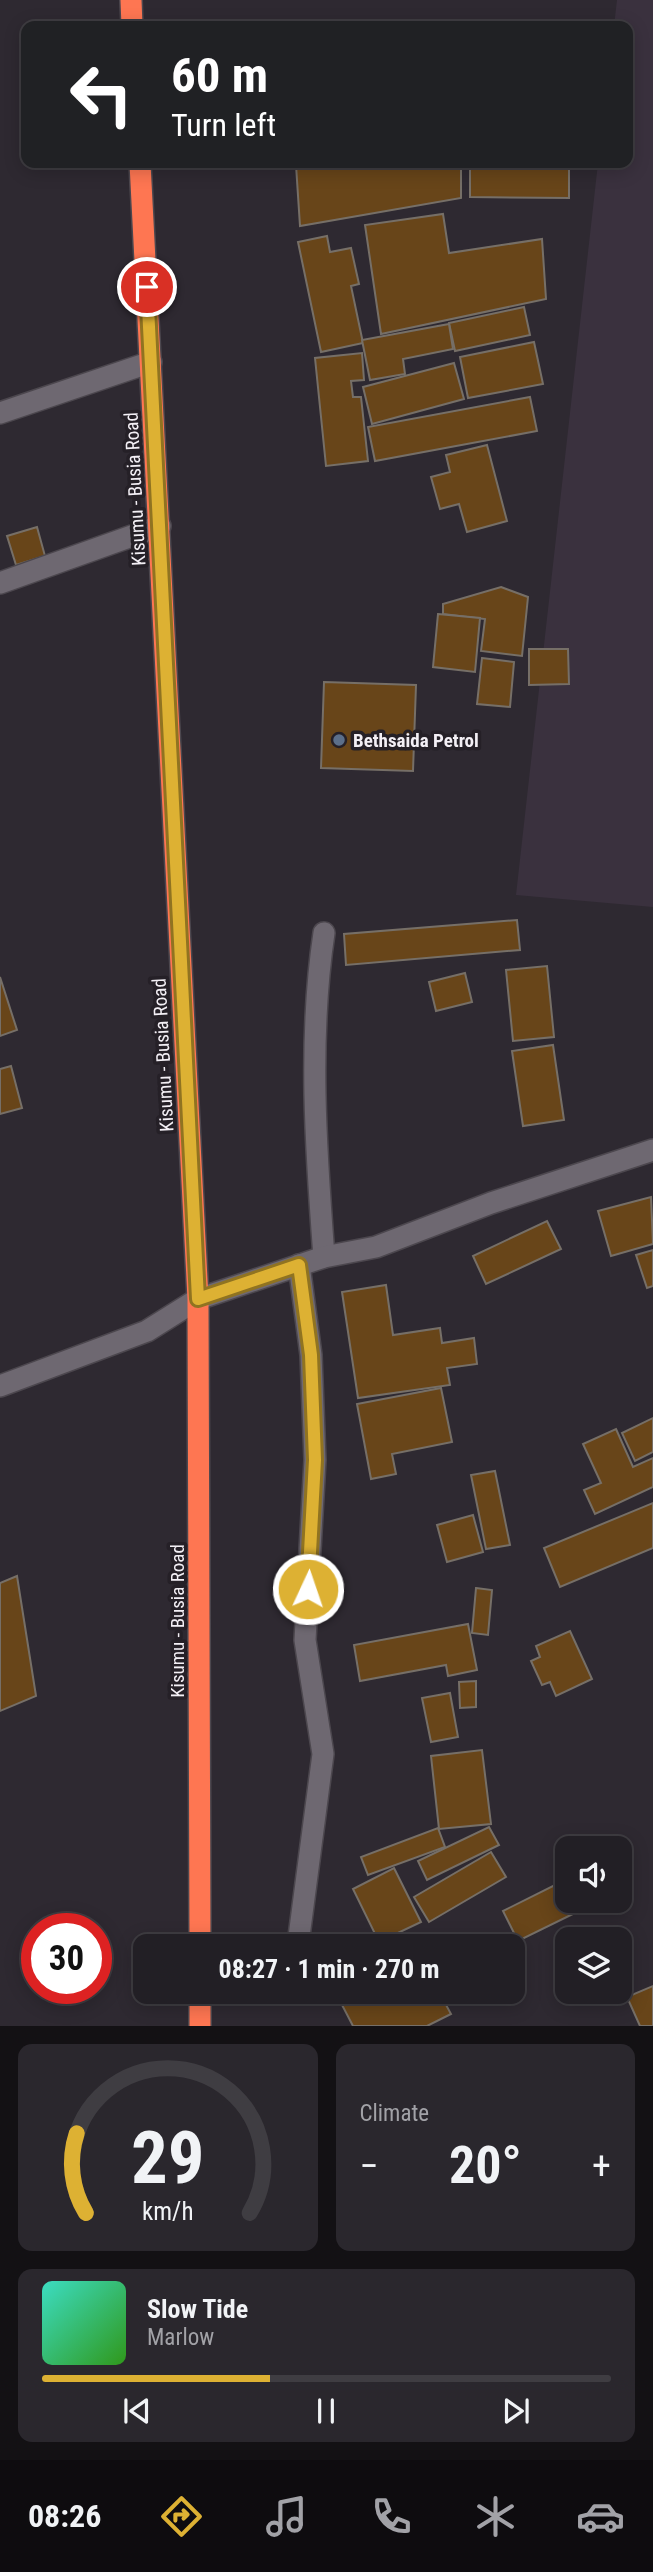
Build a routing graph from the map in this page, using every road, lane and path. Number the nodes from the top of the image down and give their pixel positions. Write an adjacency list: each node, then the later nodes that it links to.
1 (131, 0): 2 (highway)
2 (132, 21)
3 (140, 168): 4 (highway, Kisumu - Busia Road)
4 (151, 362): 5 (street); 6 (highway, Kisumu - Busia Road)
5 (0, 413)
6 (160, 526): 7 (street); 12 (highway, Kisumu - Busia Road)
7 (0, 583)
8 (324, 933): 10 (street)
9 (653, 1150): 10 (street)
10 (324, 1257): 11 (street)
11 (299, 1265): 12 (street); 15 (street)
12 (198, 1299): 13 (street); 14 (highway, Kisumu - Busia Road)
13 (0, 1385)
14 (200, 1934)
15 (299, 1934)
16 (200, 2004): 17 (highway)
17 (200, 2026)

